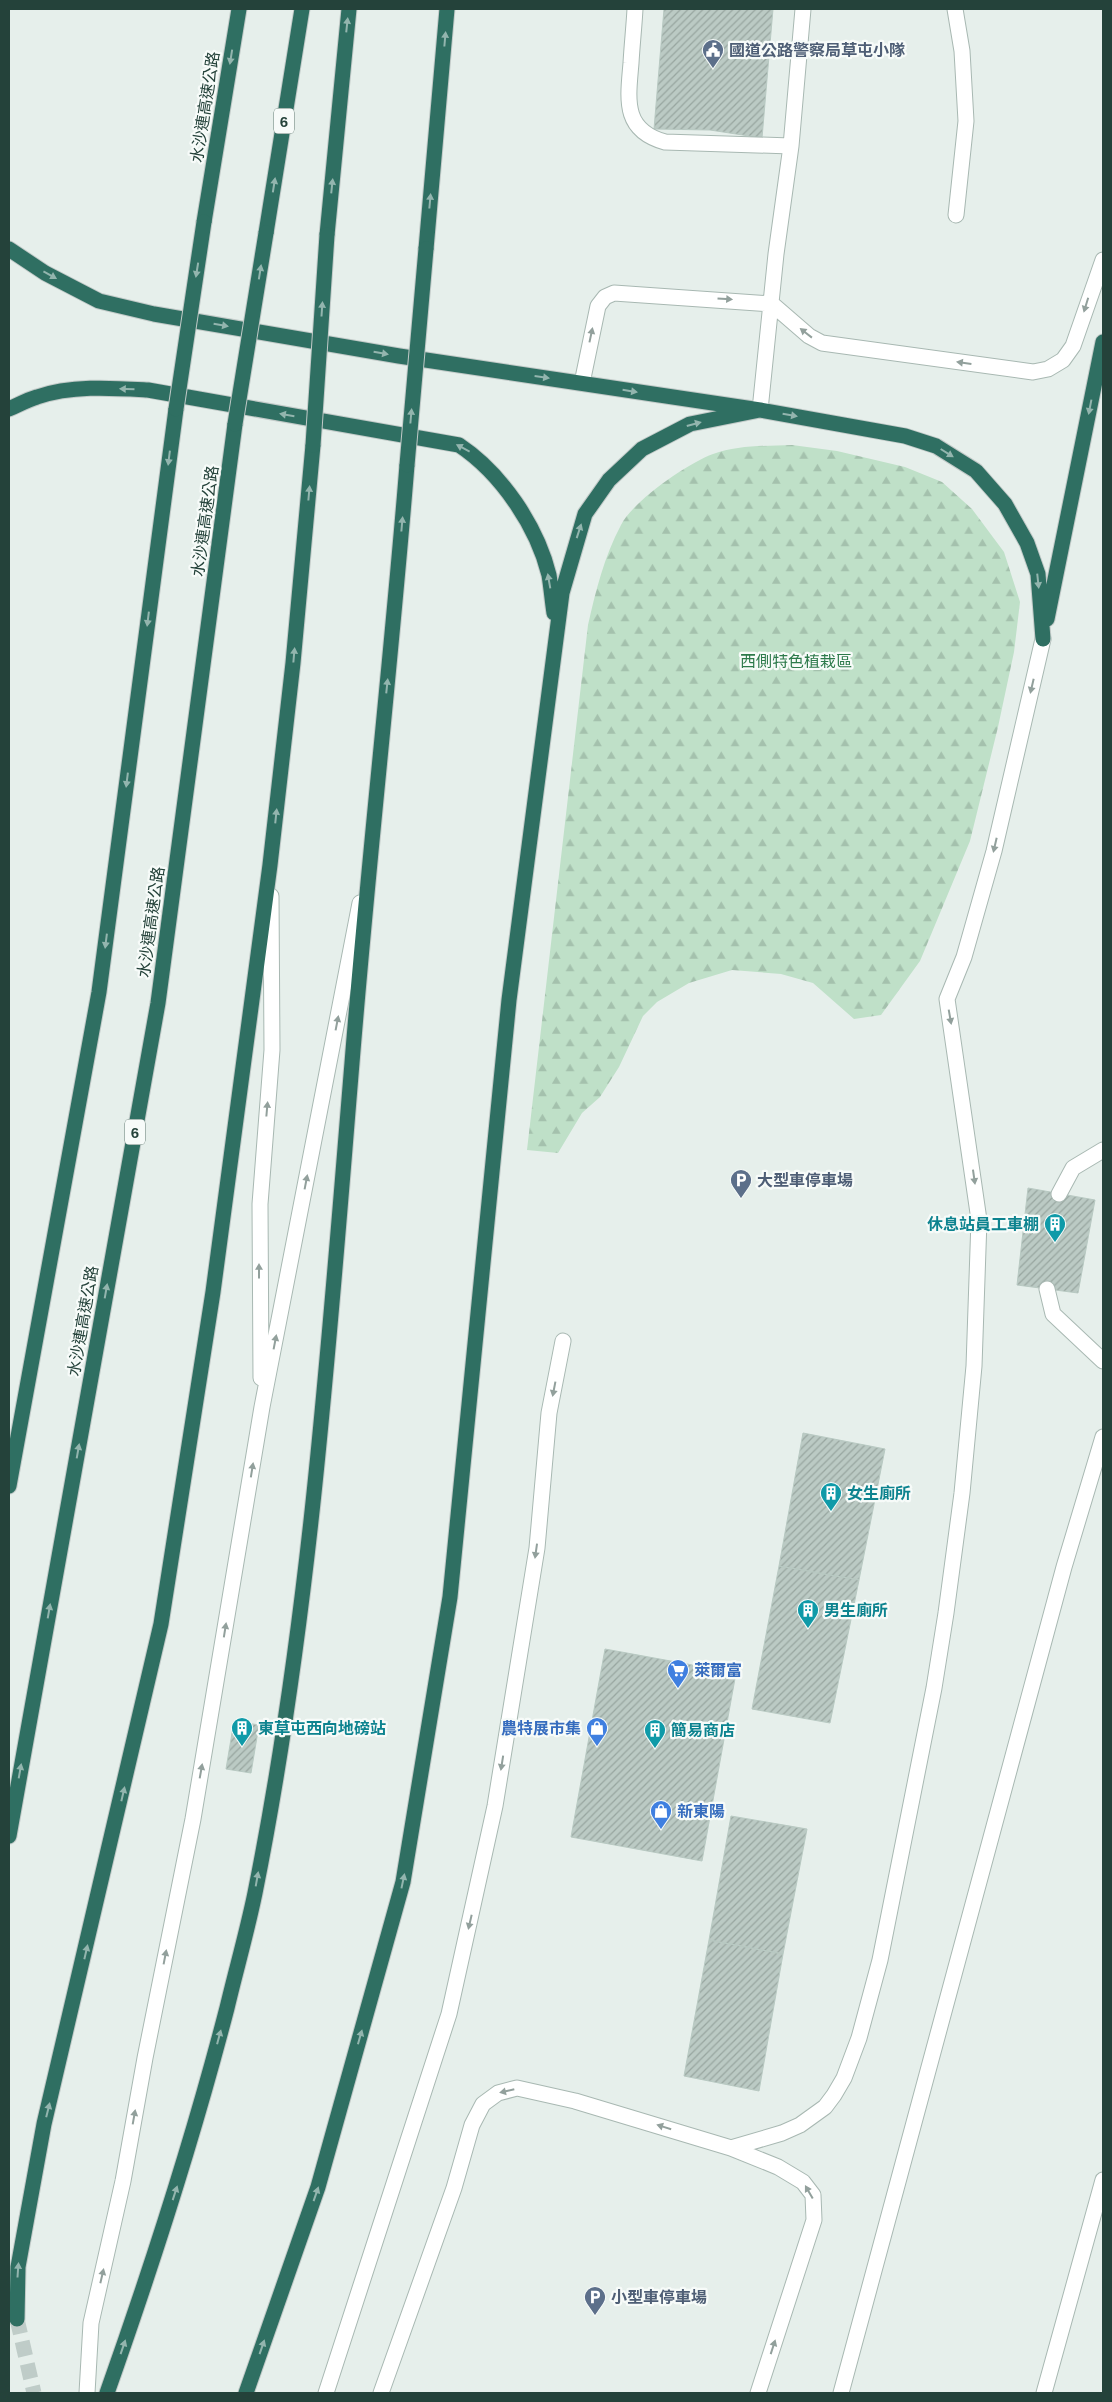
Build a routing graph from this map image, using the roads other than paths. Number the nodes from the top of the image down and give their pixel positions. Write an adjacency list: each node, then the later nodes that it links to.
1 (239, 9): 28 (highway, 水沙連高速公路, one-way to 28, bridge)
2 (302, 9): 29 (highway, 水沙連高速公路 / 6, one-way to 2, bridge)
3 (349, 9): 19 (highway, one-way to 3, bridge)
4 (447, 9): 20 (highway, one-way to 4, bridge)
5 (635, 9): 8 (lane)
6 (803, 9): 8 (lane)
7 (955, 9): 9 (lane)
8 (791, 146): 12 (lane)
9 (956, 215)
10 (9, 249): 14 (highway, one-way to 14)
11 (1103, 260): 12 (lane, one-way to 12)
12 (772, 304): 14 (lane, one-way to 12); 16 (lane)
13 (1103, 342): 18 (highway, one-way to 18)
14 (582, 383): 16 (highway, one-way to 16)
15 (9, 409): 17 (highway, one-way to 15)
16 (760, 410): 17 (highway, one-way to 16); 18 (highway, one-way to 18)
17 (557, 629): 35 (highway, one-way to 17)
18 (1043, 639): 30 (lane, one-way to 30)
19 (270, 865): 26 (lane, one-way to 19); 32 (highway, one-way to 19)
20 (368, 868): 26 (lane, one-way to 20); 34 (highway, one-way to 20)
21 (1103, 1150): 22 (lane)
22 (1059, 1194)
23 (1047, 1289): 25 (lane)
24 (563, 1341): 36 (lane, one-way to 36)
25 (1103, 1361)
26 (262, 1407): 33 (lane, one-way to 26)
27 (1103, 1437): 39 (lane)
28 (9, 1486)
29 (9, 1836)
30 (731, 2148): 37 (lane, one-way to 37); 38 (lane, one-way to 30)
31 (1103, 2180): 40 (lane)
32 (17, 2319)
33 (87, 2393)
34 (107, 2393)
35 (246, 2393)
36 (326, 2393)
37 (381, 2393)
38 (758, 2393)
39 (841, 2393)
40 (1044, 2393)

